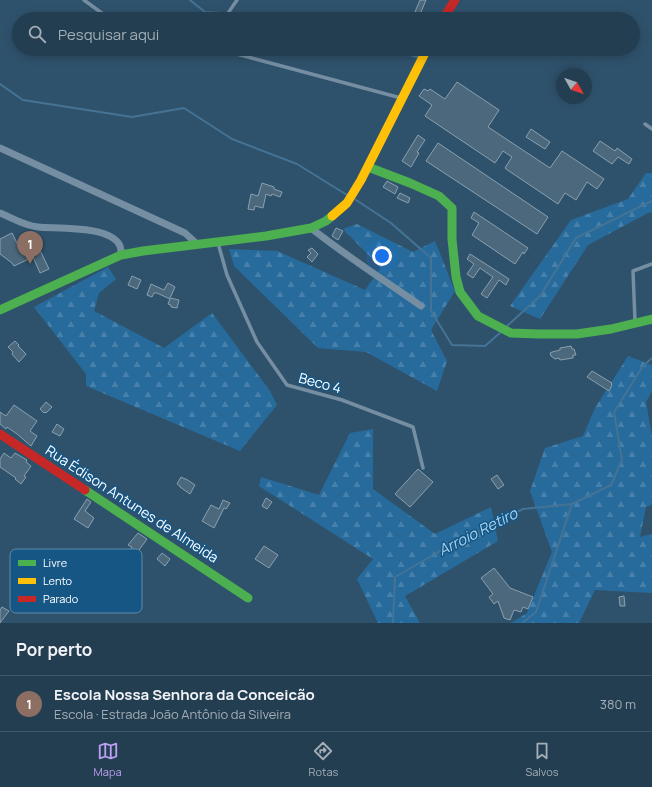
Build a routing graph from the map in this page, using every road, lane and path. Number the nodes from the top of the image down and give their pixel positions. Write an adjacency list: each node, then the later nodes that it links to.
1 (84, 0): 4 (lane)
2 (236, 0): 5 (lane)
3 (455, 0): 6 (street)
4 (100, 12)
5 (228, 12)
6 (447, 12)
7 (244, 56): 9 (lane)
8 (423, 56): 9 (street)
9 (402, 98): 13 (street)
10 (645, 124): 11 (lane)
11 (652, 129)
12 (0, 148): 17 (street)
13 (368, 167): 15 (street); 23 (street)
14 (0, 213): 18 (street)
15 (311, 228): 16 (street); 20 (street)
16 (218, 242): 17 (street); 25 (lane, Beco 4)
17 (197, 244): 18 (street)
18 (121, 255): 21 (street)
19 (652, 264): 23 (lane)
20 (421, 306)
21 (0, 310)
22 (652, 319): 23 (street)
23 (635, 323)
24 (0, 434): 26 (street, Rua Édison Antunes de Almeida)
25 (423, 468)
26 (248, 598)

